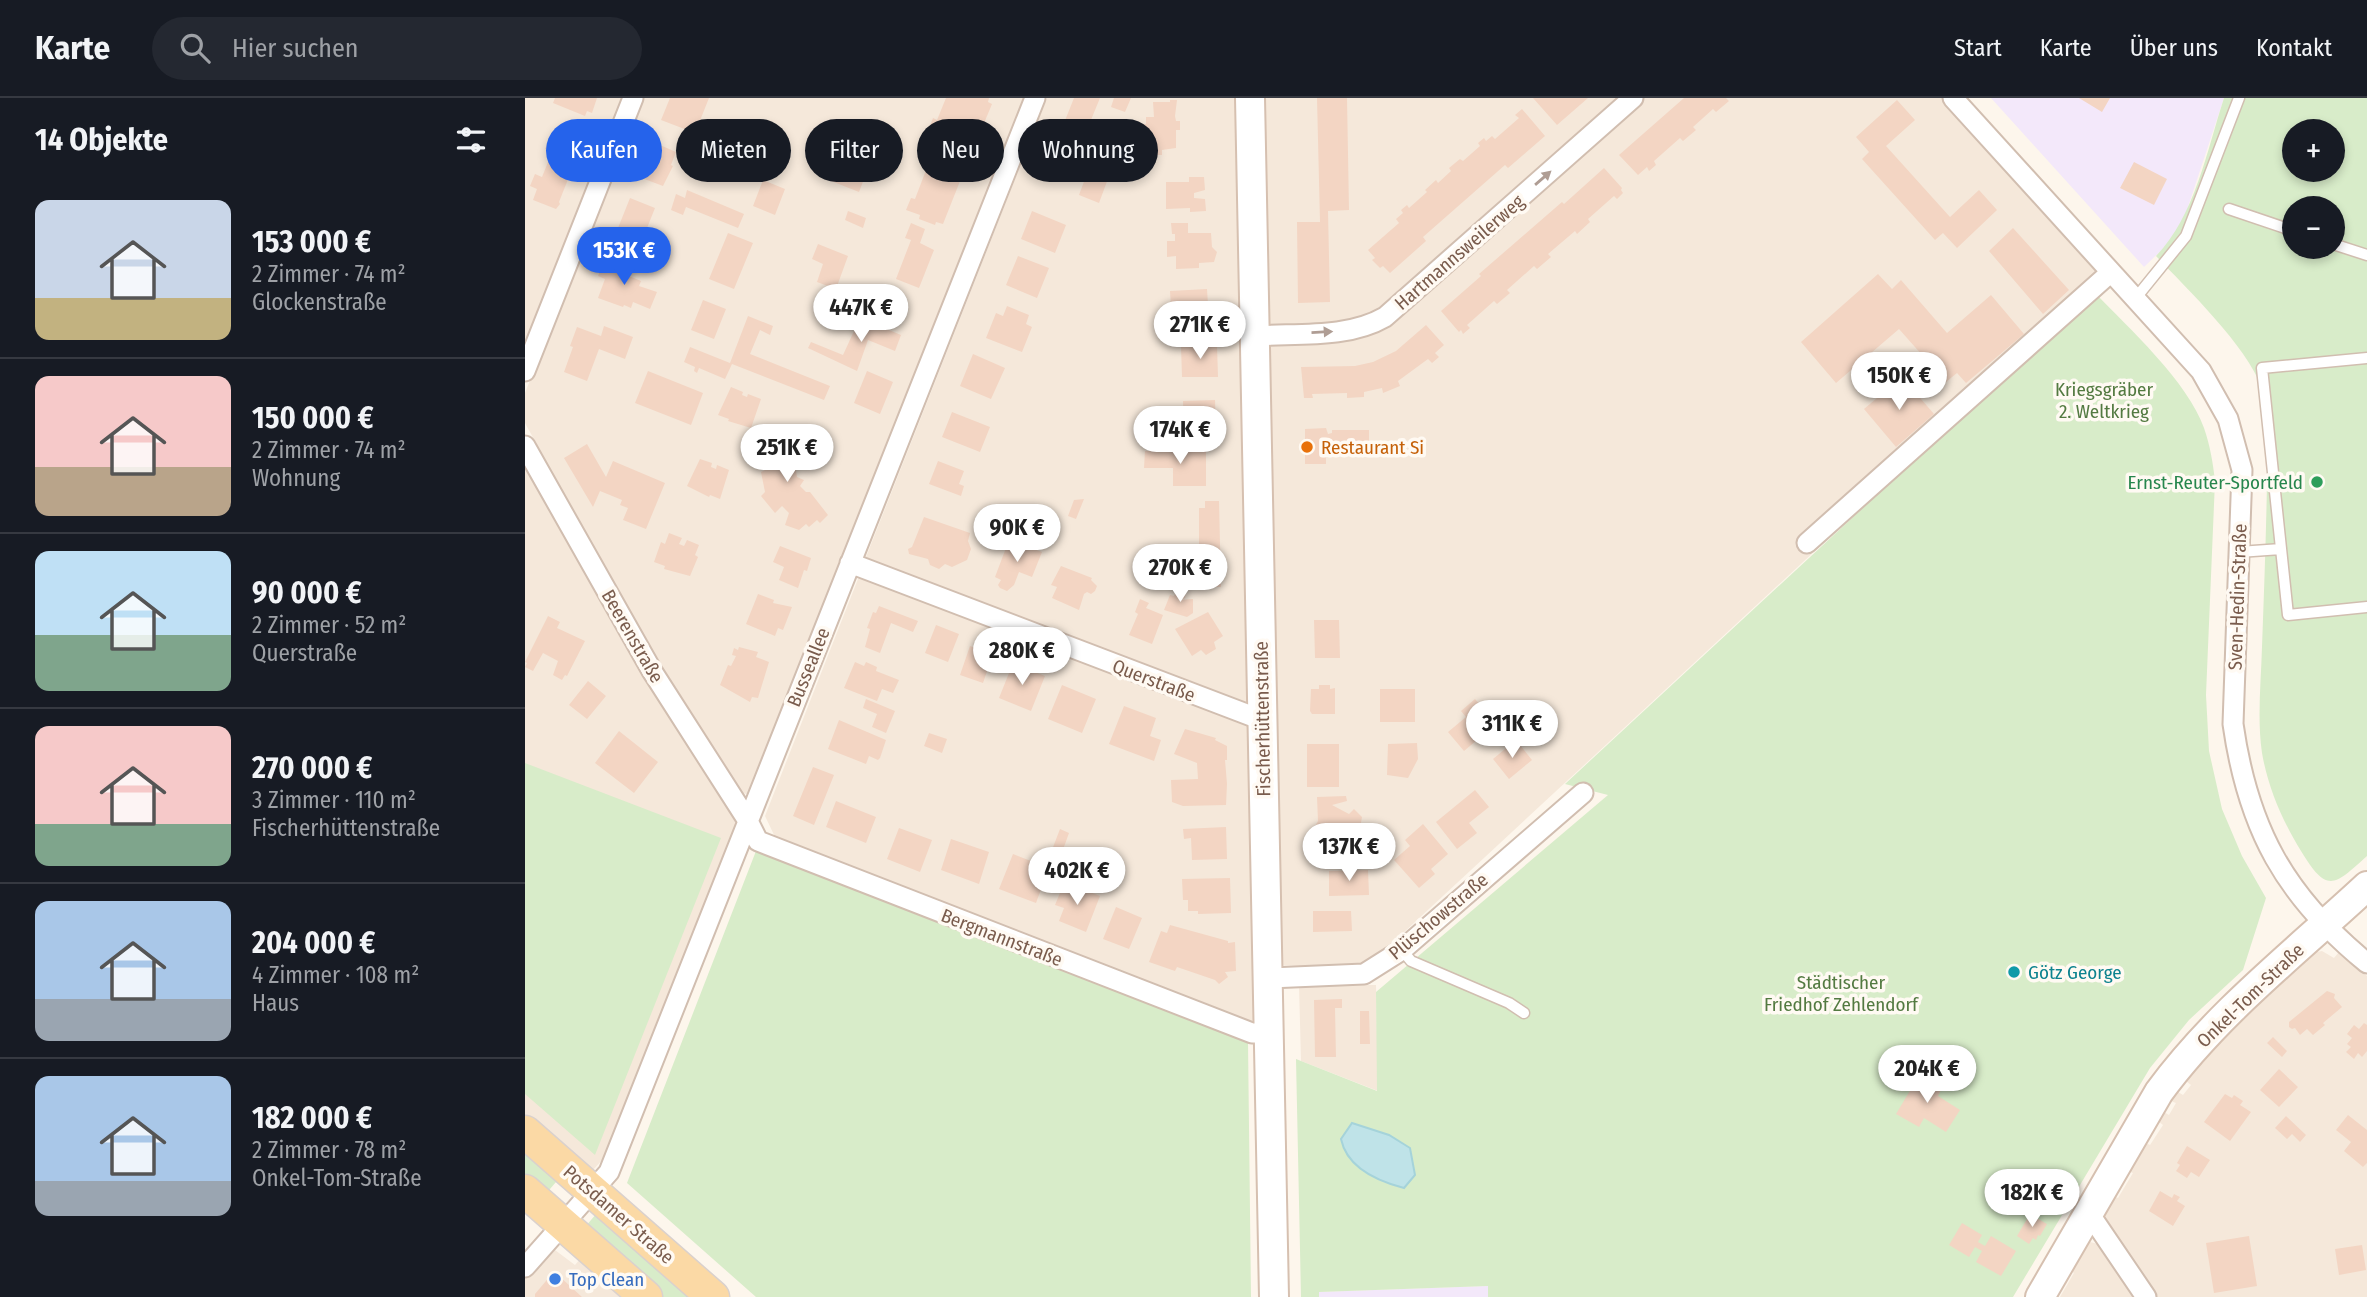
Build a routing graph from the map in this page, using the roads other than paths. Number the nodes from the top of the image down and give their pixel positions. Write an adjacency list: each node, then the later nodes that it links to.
1 (633, 98): 15 (street)
2 (1035, 98): 20 (street, Busseallee)
3 (1250, 98): 13 (street, Fischerhüttenstraße)
4 (1633, 98): 13 (street, Hartmannsweilerweg, one-way to 4)
5 (1953, 98): 11 (street, Sven-Hedin-Straße)
6 (2239, 98): 12 (lane)
7 (2229, 209): 8 (lane)
8 (2282, 227)
9 (2345, 248): 10 (lane)
10 (2367, 255)
11 (2110, 273): 12 (street, Sven-Hedin-Straße); 17 (street)
12 (2134, 299): 19 (street, Sven-Hedin-Straße)
13 (1254, 335): 22 (street, Fischerhüttenstraße)
14 (2367, 358): 18 (lane)
15 (525, 371)
16 (525, 446): 24 (street, Beerenstraße)
17 (1807, 543)
18 (2281, 549): 19 (lane); 21 (lane)
19 (2239, 552): 26 (street, Sven-Hedin-Straße)
20 (850, 563): 22 (street, Querstraße); 24 (street, Busseallee)
21 (2367, 607)
22 (1262, 720): 29 (street, Fischerhüttenstraße)
23 (1583, 793): 27 (street, Plüschowstraße)
24 (748, 821): 31 (street, Bergmannstraße); 34 (street, Busseallee)
25 (2367, 886): 26 (street, Onkel-Tom-Straße)
26 (2324, 925): 28 (street, Sven-Hedin-Straße); 35 (street, Onkel-Tom-Straße)
27 (1402, 950): 29 (street, Plüschowstraße); 30 (lane)
28 (2367, 964)
29 (1269, 978): 31 (street, Fischerhüttenstraße)
30 (1524, 1013)
31 (1269, 1033): 40 (street, Fischerhüttenstraße)
32 (525, 1132): 34 (main road, Potsdamer Straße)
33 (525, 1191): 36 (main road)
34 (593, 1191): 36 (street, Busseallee); 39 (main road, Potsdamer Straße)
35 (2089, 1213): 41 (street, Onkel-Tom-Straße); 42 (street)
36 (563, 1225): 37 (street, Busseallee); 38 (main road)
37 (525, 1268)
38 (646, 1297)
39 (713, 1297)
40 (1274, 1297)
41 (2040, 1297)
42 (2146, 1297)

